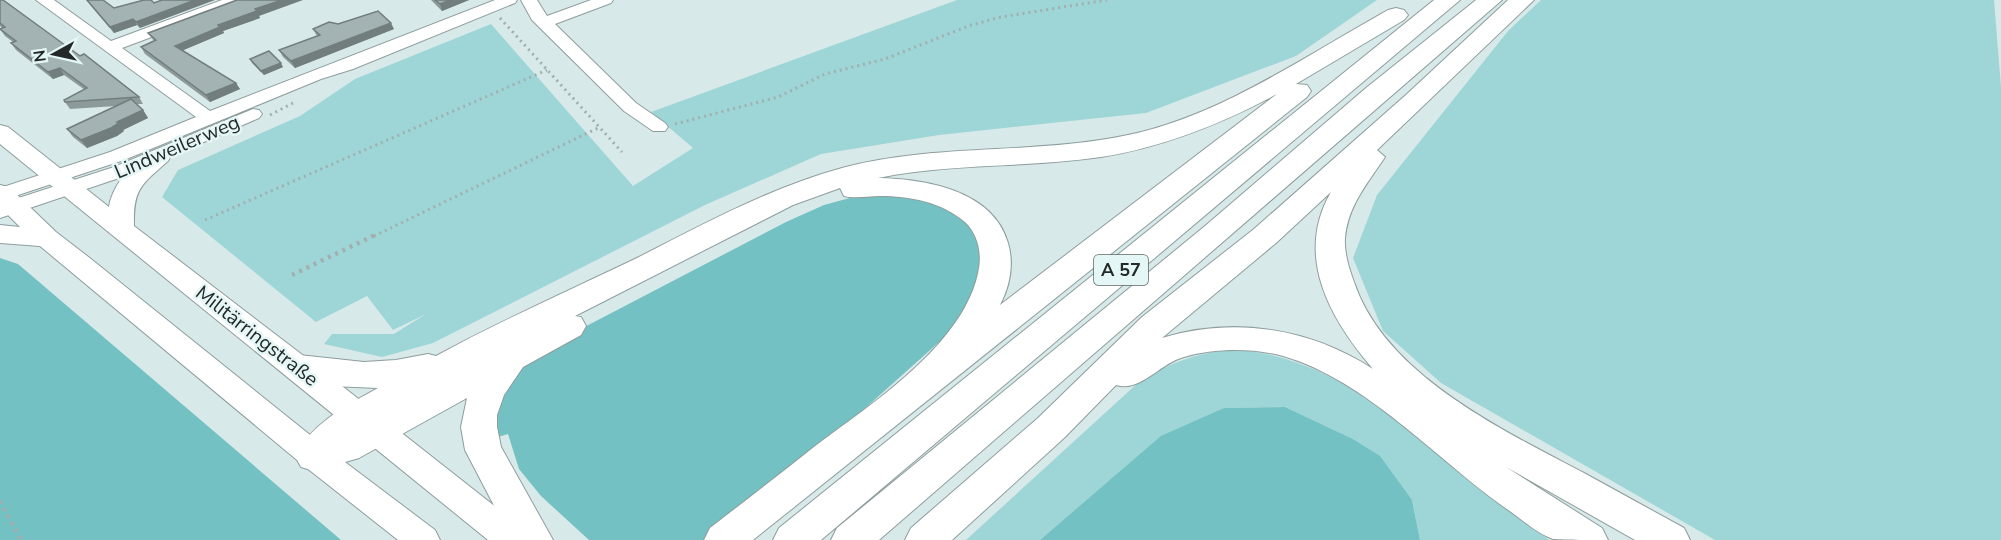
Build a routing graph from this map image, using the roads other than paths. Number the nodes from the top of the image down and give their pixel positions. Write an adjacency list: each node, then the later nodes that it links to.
1 (44, 0): 11 (street)
2 (237, 0): 11 (street)
3 (509, 0): 12 (street, Lindweilerweg)
4 (529, 0): 10 (street)
5 (605, 0): 10 (street)
6 (1448, 0): 35 (highway, A 57)
7 (1490, 0): 23 (highway, A 57)
8 (1522, 0): 13 (highway)
9 (1406, 8): 25 (highway); 27 (highway)
10 (544, 22): 15 (street)
11 (109, 47): 14 (street)
12 (347, 65): 14 (street, Lindweilerweg); 17 (street, Lindweilerweg)
13 (1416, 100): 29 (highway); 39 (highway)
14 (208, 118): 18 (street, Lindweilerweg)
15 (659, 127)
16 (0, 132): 18 (main road, Militärringstraße)
17 (159, 156): 18 (street, Lindweilerweg); 20 (main road)
18 (62, 184): 19 (street, Lindweilerweg); 20 (main road, Militärringstraße)
19 (3, 200): 22 (main road)
20 (121, 230): 26 (main road, Militärringstraße)
21 (0, 234): 22 (main road)
22 (47, 238): 30 (main road)
23 (1154, 285): 29 (highway); 36 (highway, A 57)
24 (516, 356): 27 (highway); 28 (highway); 33 (highway)
25 (461, 358): 26 (highway); 28 (highway)
26 (299, 368): 28 (main road, Militärringstraße)
27 (920, 385): 34 (highway)
28 (367, 424): 30 (highway); 32 (main road, Militärringstraße)
29 (1030, 448): 37 (highway); 38 (highway)
30 (314, 456): 31 (main road)
31 (423, 540)
32 (513, 540)
33 (533, 540)
34 (724, 540)
35 (793, 540)
36 (851, 540)
37 (925, 540)
38 (1588, 540)
39 (1670, 540)

